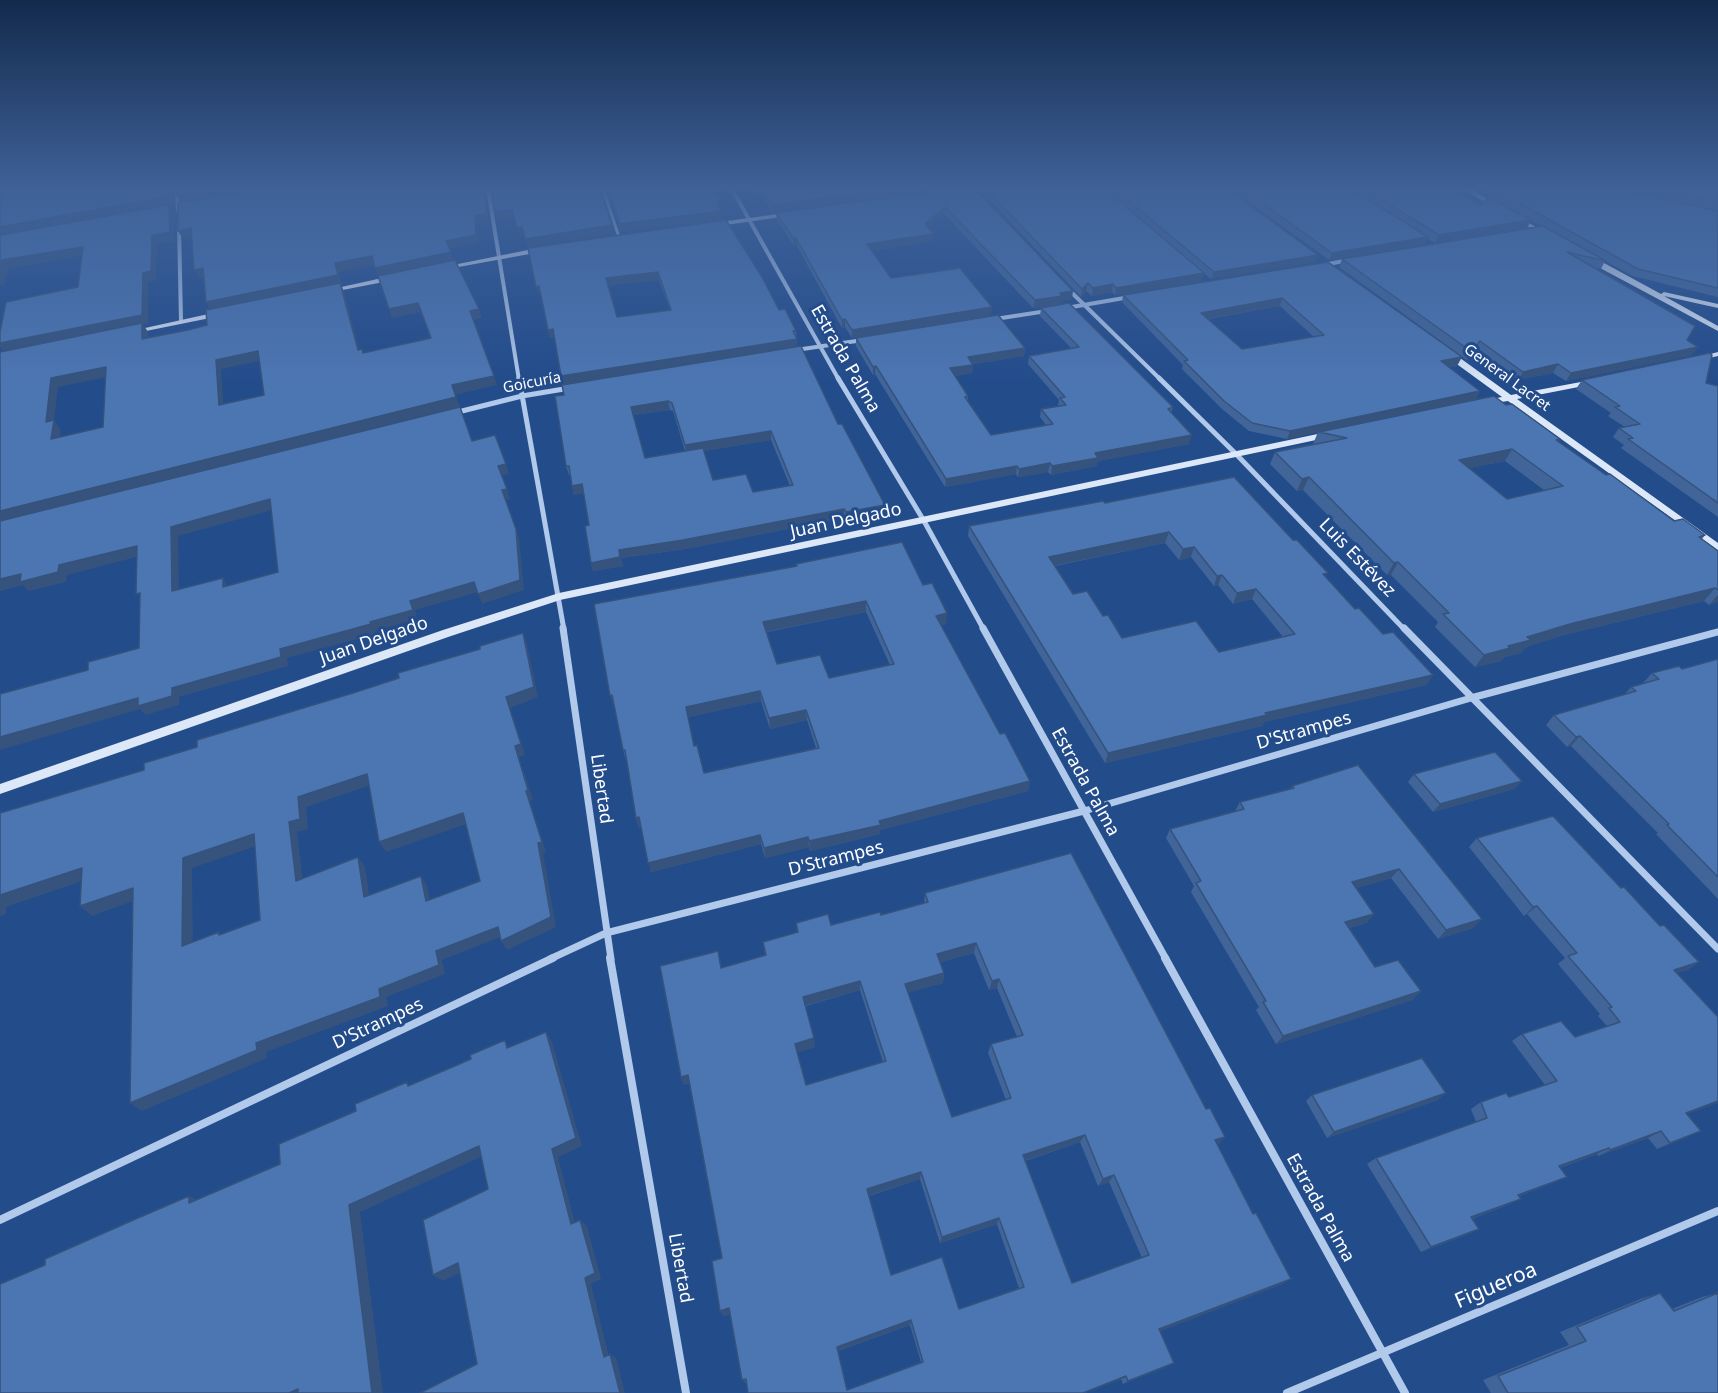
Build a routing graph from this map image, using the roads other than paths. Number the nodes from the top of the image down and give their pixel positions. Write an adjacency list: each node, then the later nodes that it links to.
1 (179, 254): 21 (street)
2 (512, 254): 5 (street)
3 (769, 254): 25 (street, Estrada Palma)
4 (1583, 254): 12 (street)
5 (500, 256): 8 (street); 32 (street, Libertad)
6 (1358, 259): 7 (street)
7 (1319, 262): 9 (street)
8 (432, 270)
9 (1335, 271)
10 (409, 274): 13 (street)
11 (1060, 281): 15 (street, Luis Estévez)
12 (1650, 291): 16 (street); 22 (street)
13 (318, 293)
14 (1141, 295): 15 (street)
15 (1083, 305): 17 (street); 37 (street, Luis Estévez)
16 (1718, 306)
17 (1060, 309)
18 (1049, 310): 20 (street)
19 (226, 312): 21 (street)
20 (991, 320)
21 (181, 321): 23 (street)
22 (1718, 329)
23 (124, 333)
24 (865, 339): 25 (street)
25 (819, 347): 27 (street); 38 (street, Estrada Palma)
26 (1441, 349): 33 (street, General Lacret)
27 (784, 352)
28 (1718, 354): 29 (street)
29 (1684, 362)
30 (1605, 378): 33 (street)
31 (579, 387): 32 (street, Goicuría)
32 (522, 396): 35 (street, Goicuría); 40 (street, Libertad)
33 (1509, 398): 34 (street); 39 (street, General Lacret)
34 (1475, 405)
35 (452, 414)
36 (1338, 433): 37 (street, Juan Delgado)
37 (1236, 454): 38 (street, Juan Delgado); 42 (street, Luis Estévez)
38 (924, 521): 40 (street, Juan Delgado); 44 (street, Estrada Palma)
39 (1718, 548)
40 (559, 597): 43 (street, Juan Delgado); 45 (street, Libertad)
41 (1718, 632): 42 (street, D'Strampes)
42 (1471, 698): 44 (street, D'Strampes); 46 (street, Luis Estévez)
43 (0, 789)
44 (1084, 811): 45 (street, D'Strampes); 49 (street, Estrada Palma)
45 (606, 933): 48 (street, D'Strampes); 50 (street, Libertad)
46 (1718, 949)
47 (1718, 1211): 49 (street, Figueroa)
48 (0, 1220)
49 (1383, 1353): 51 (street, Figueroa); 52 (street, Estrada Palma)
50 (686, 1393)
51 (1287, 1393)
52 (1405, 1393)

